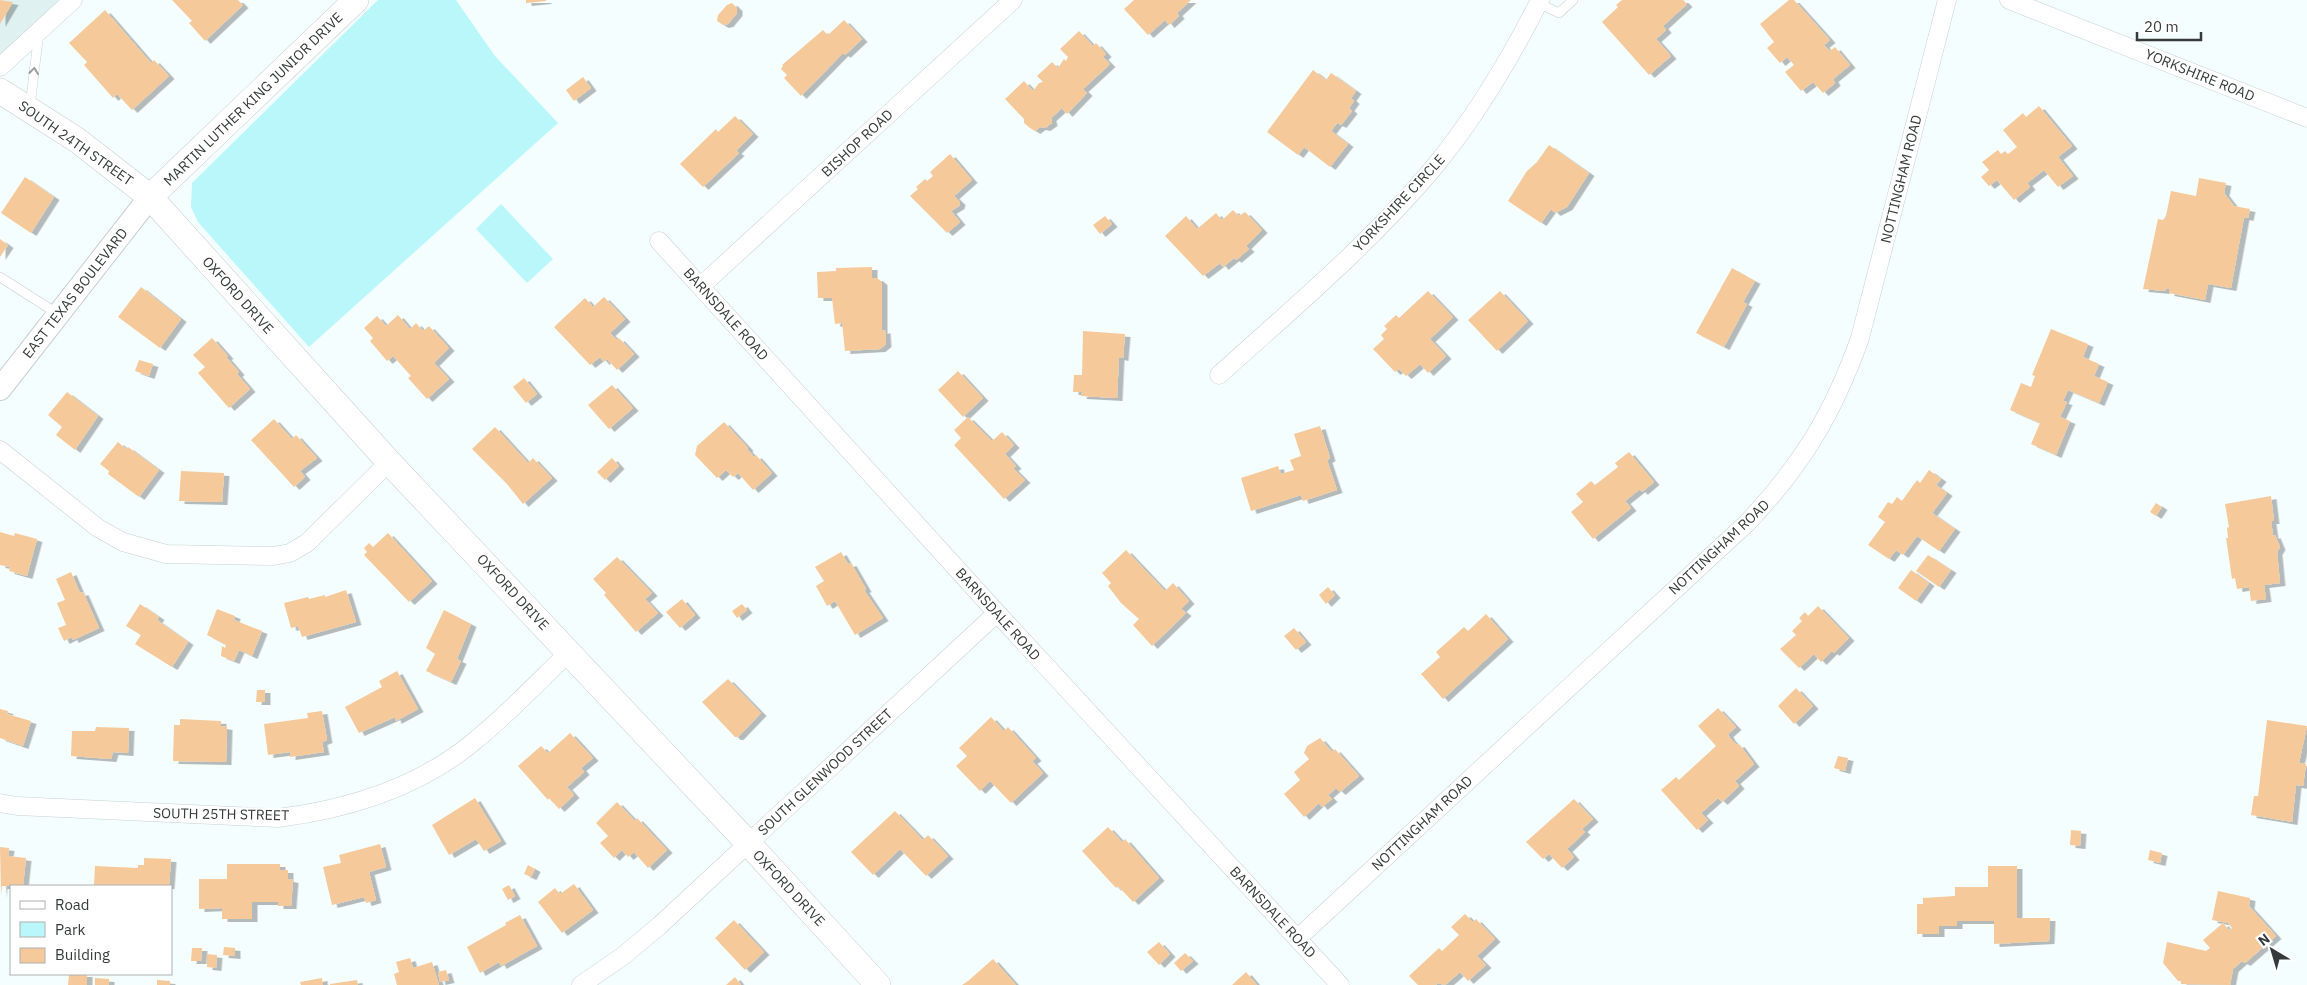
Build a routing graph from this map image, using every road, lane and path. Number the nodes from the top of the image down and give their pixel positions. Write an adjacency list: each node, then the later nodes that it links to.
1 (73, 0): 8 (street)
2 (356, 0): 13 (main road, MARTIN LUTHER KING JUNIOR DRIVE)
3 (1014, 0): 16 (street, BISHOP ROAD)
4 (1573, 0): 7 (lane)
5 (1946, 0): 26 (street, NOTTINGHAM ROAD)
6 (2009, 0): 12 (street, YORKSHIRE ROAD)
7 (1539, 2): 18 (street, YORKSHIRE CIRCLE)
8 (39, 32): 9 (street); 11 (lane, one-way to 8)
9 (0, 67)
10 (0, 92): 11 (main road, SOUTH 24TH STREET)
11 (29, 109): 13 (main road, SOUTH 24TH STREET)
12 (2307, 118)
13 (150, 197): 17 (street, EAST TEXAS BOULEVARD); 21 (main road, OXFORD DRIVE)
14 (659, 241): 16 (street, BARNSDALE ROAD)
15 (0, 277): 17 (lane)
16 (701, 286): 22 (street, BARNSDALE ROAD)
17 (58, 314): 19 (street, EAST TEXAS BOULEVARD)
18 (1219, 375)
19 (0, 389)
20 (0, 450): 21 (street)
21 (389, 462): 23 (main road, OXFORD DRIVE)
22 (997, 613): 25 (street, SOUTH GLENWOOD STREET); 26 (street, BARNSDALE ROAD)
23 (569, 652): 24 (street, SOUTH 25TH STREET); 25 (main road, OXFORD DRIVE)
24 (0, 803)
25 (748, 843): 27 (street, SOUTH GLENWOOD STREET); 28 (main road, OXFORD DRIVE)
26 (1298, 938): 29 (street, BARNSDALE ROAD)
27 (581, 985)
28 (878, 985)
29 (1340, 985)

